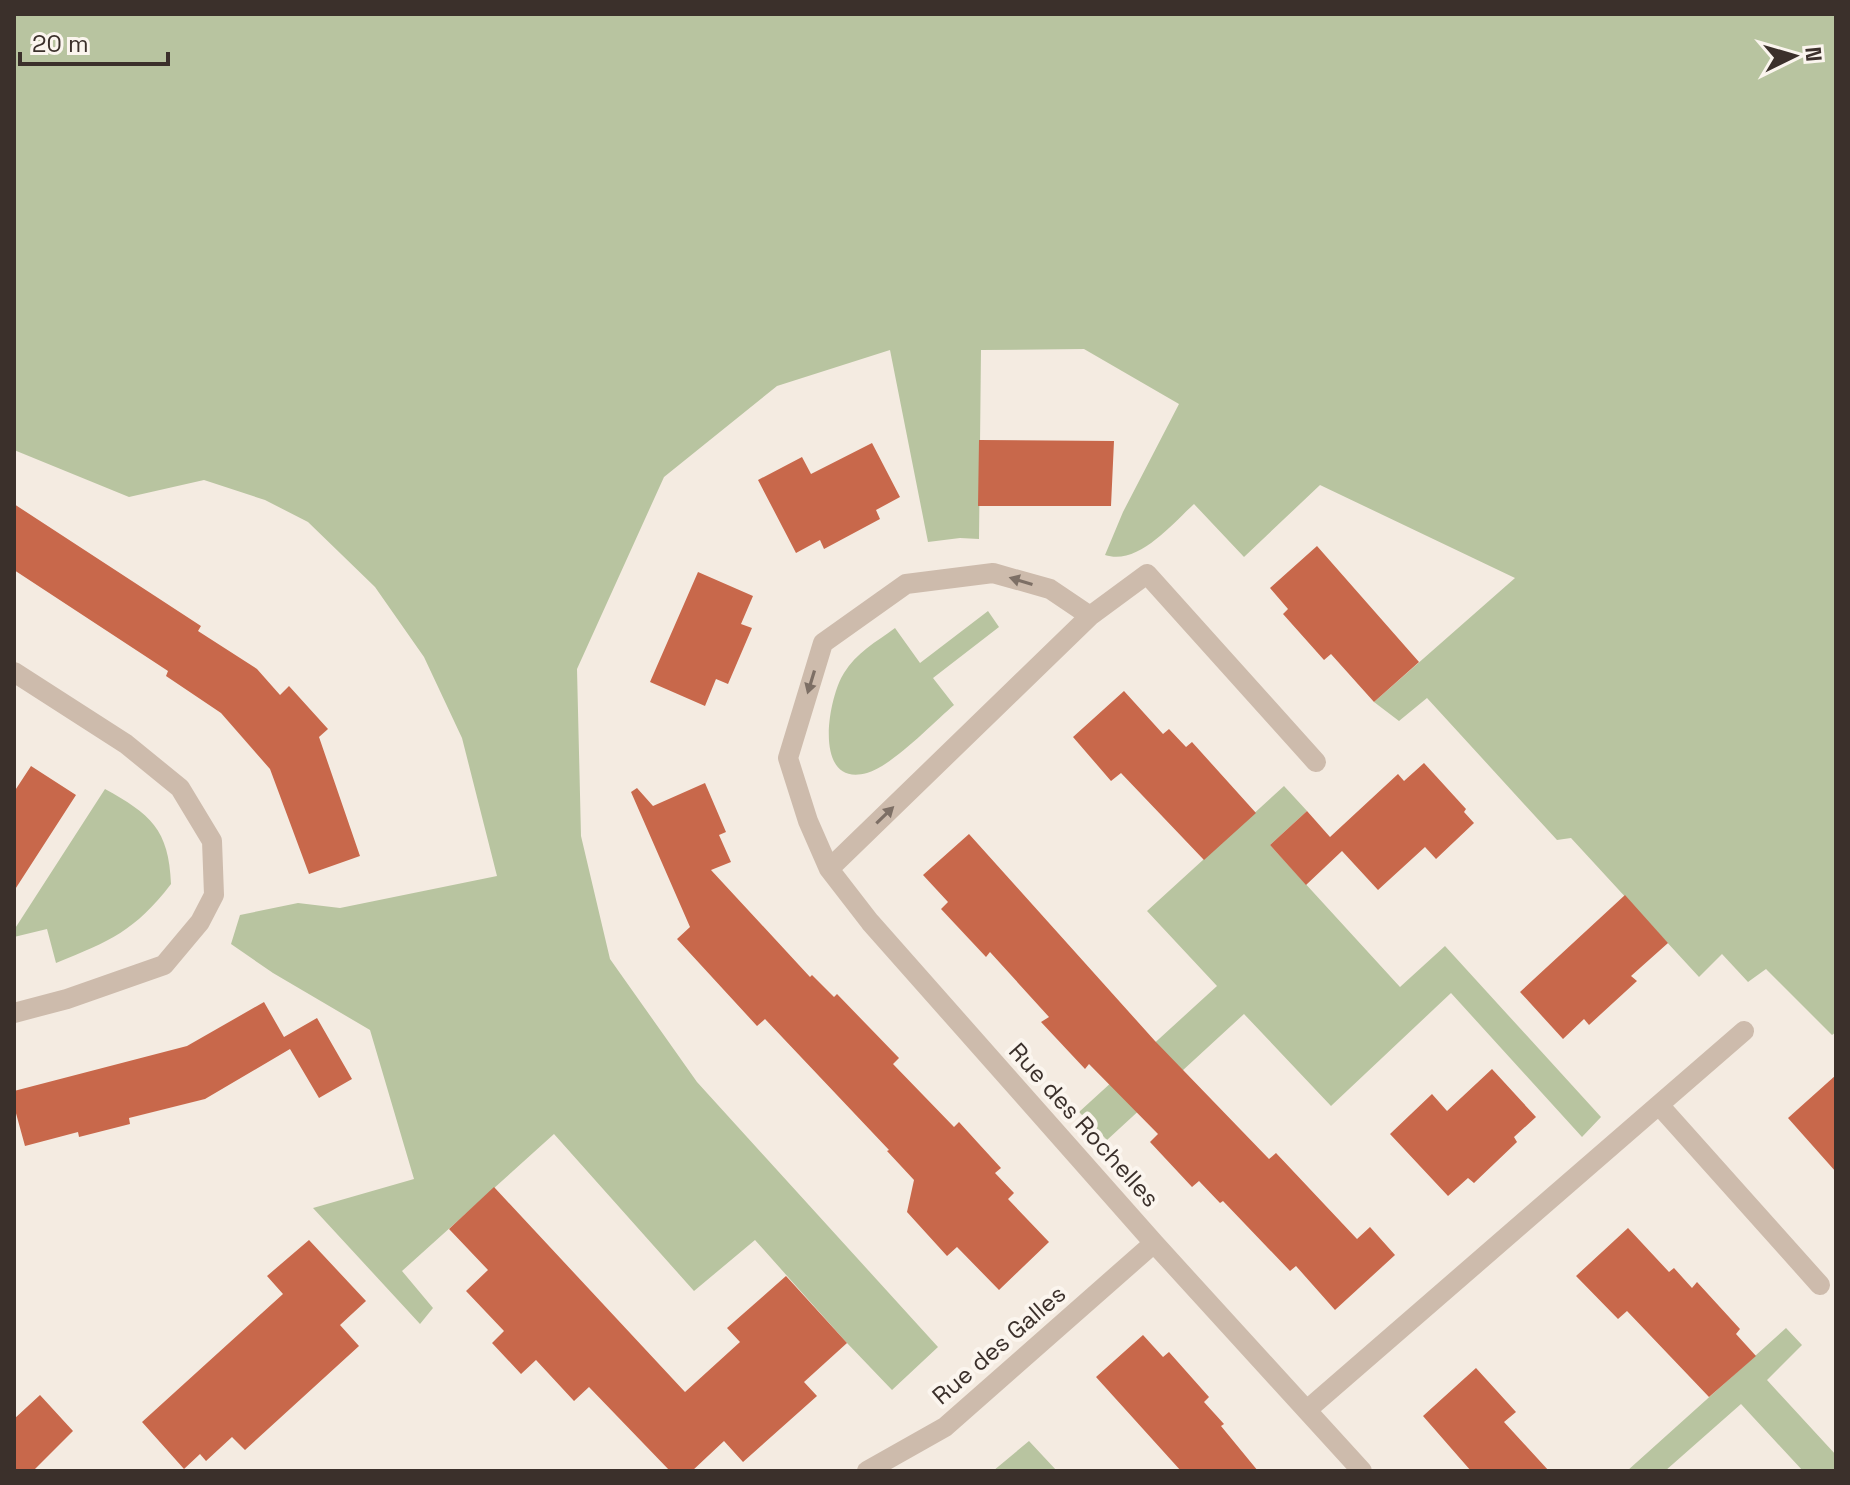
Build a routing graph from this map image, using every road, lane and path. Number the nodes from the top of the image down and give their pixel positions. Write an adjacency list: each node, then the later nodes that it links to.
1 (1090, 616): 3 (street); 4 (street, one-way to 1); 4 (street, Rue des Rochelles, one-way to 4)
2 (14, 672): 5 (street)
3 (1316, 762)
4 (829, 869): 8 (street, Rue des Rochelles)
5 (14, 1013)
6 (1744, 1031): 7 (street)
7 (1659, 1105): 9 (street); 10 (street)
8 (1154, 1243): 10 (street, Rue des Rochelles); 11 (street, Rue des Galles)
9 (1820, 1285)
10 (1307, 1410): 12 (street, Rue des Rochelles)
11 (867, 1471)
12 (1362, 1471)

